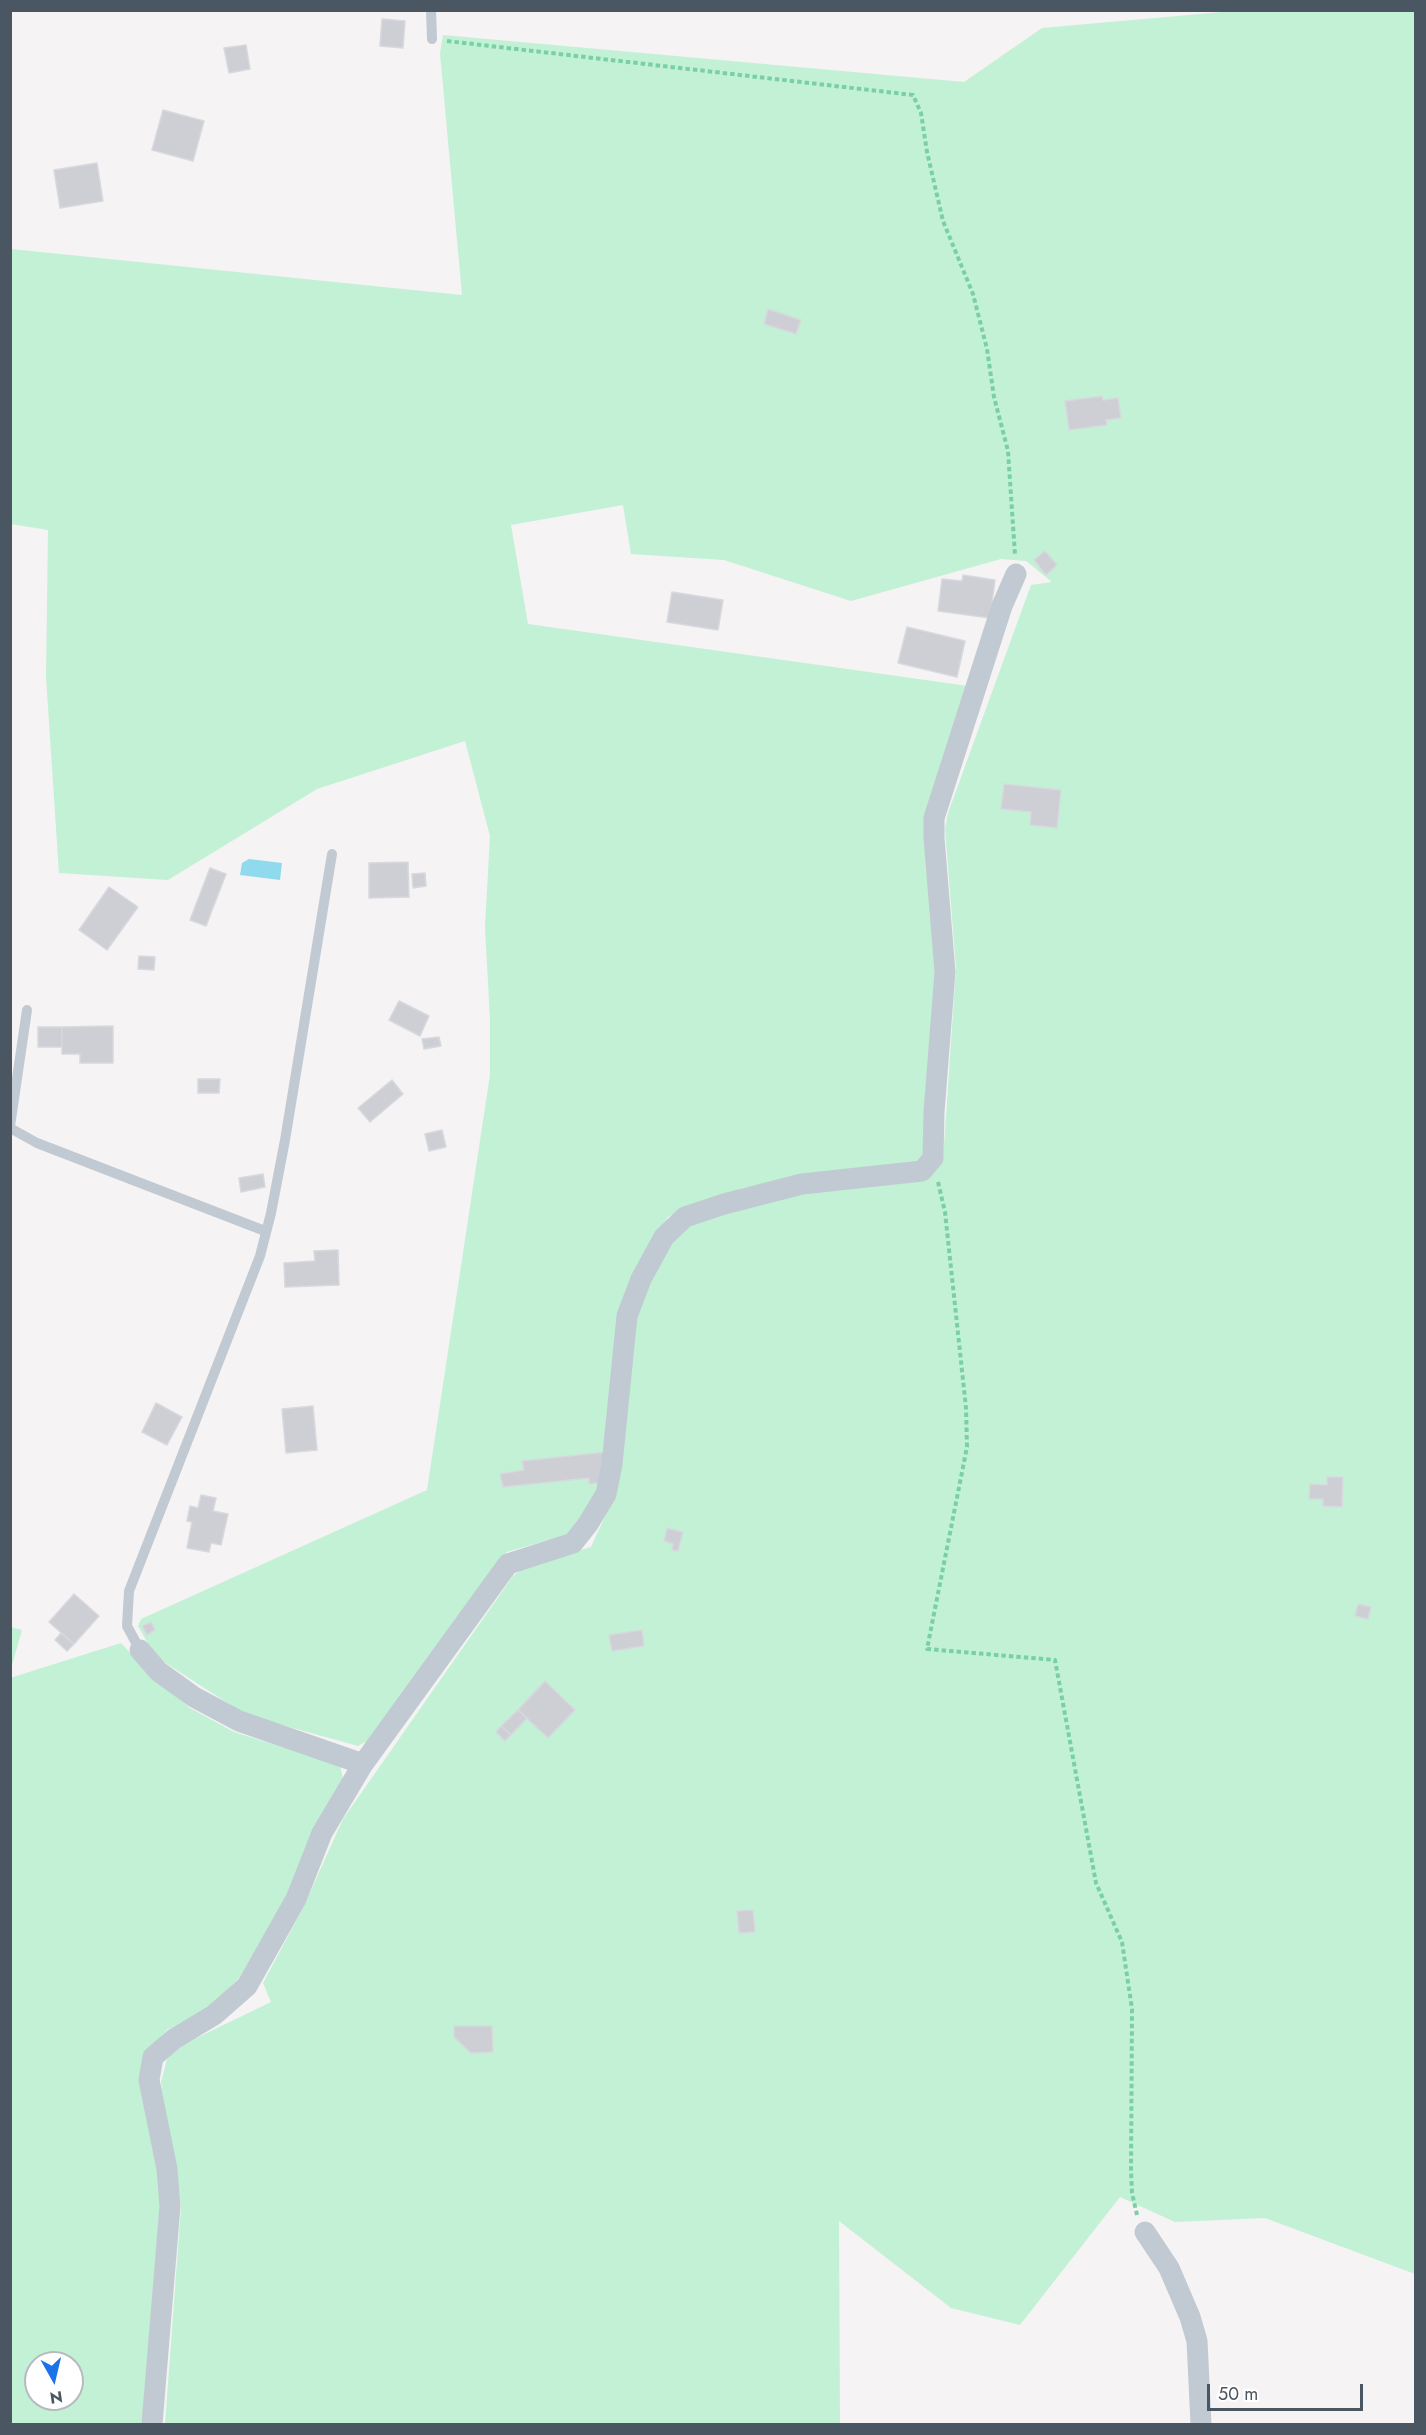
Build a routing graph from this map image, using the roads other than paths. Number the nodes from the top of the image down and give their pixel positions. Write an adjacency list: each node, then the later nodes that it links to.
1 (431, 10): 2 (lane)
2 (432, 39)
3 (1016, 573): 9 (street)
4 (332, 854): 7 (lane)
5 (27, 1010): 6 (lane)
6 (10, 1127): 7 (lane)
7 (265, 1231): 8 (lane)
8 (140, 1650): 9 (street)
9 (363, 1764): 11 (street)
10 (1145, 2232): 12 (street)
11 (152, 2424)
12 (1201, 2424)

